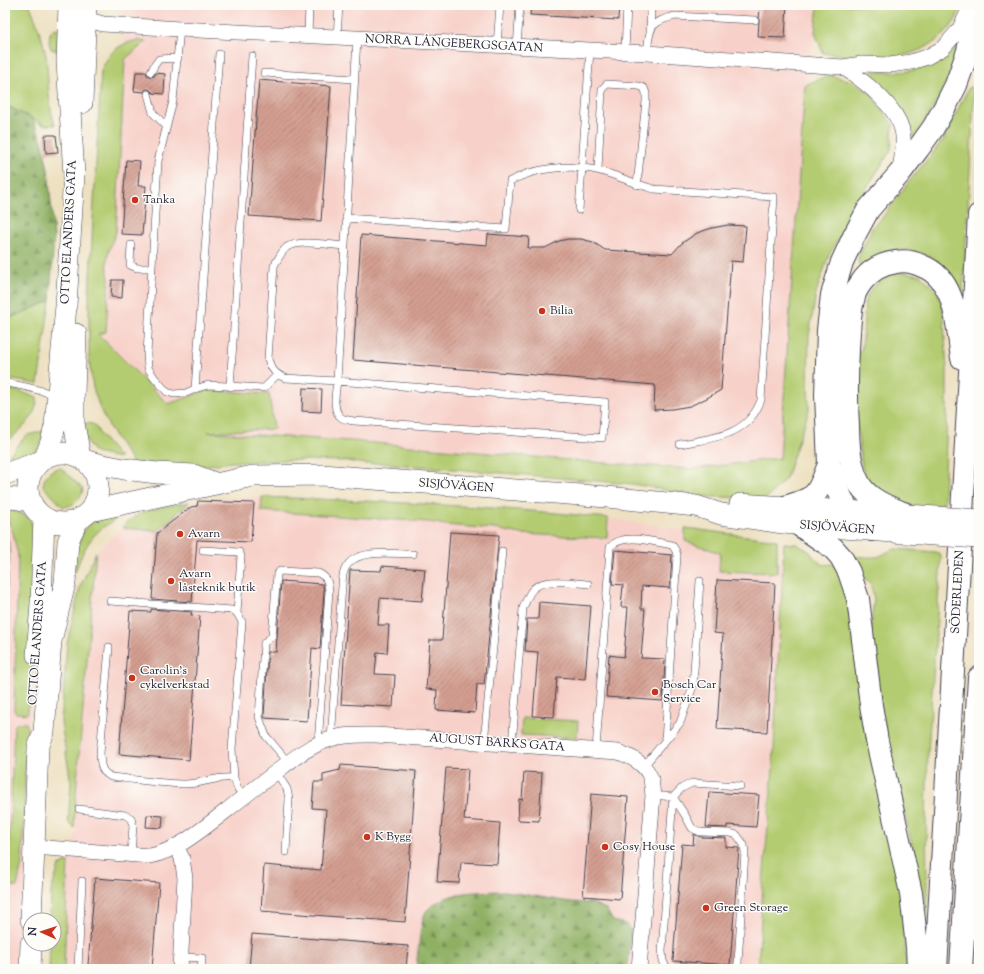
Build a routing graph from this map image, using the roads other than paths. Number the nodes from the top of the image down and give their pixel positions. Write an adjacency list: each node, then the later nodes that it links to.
1 (69, 5): 46 (street, OTTO ELANDERS GATA)
2 (309, 5): 14 (lane)
3 (339, 5): 15 (lane)
4 (500, 5): 17 (lane)
5 (520, 5): 18 (lane)
6 (627, 5): 20 (lane)
7 (651, 5): 13 (lane)
8 (971, 5): 25 (street, NORRA LÅNGEBERGSGATAN)
9 (976, 5): 33 (highway)
10 (81, 10): 12 (street, NORRA LÅNGEBERGSGATAN); 49 (street, OTTO ELANDERS GATA)
11 (755, 20): 13 (lane)
12 (180, 29): 14 (street, NORRA LÅNGEBERGSGATAN); 24 (lane)
13 (650, 32): 21 (lane)
14 (308, 36): 15 (street, NORRA LÅNGEBERGSGATAN)
15 (337, 37): 16 (street, NORRA LÅNGEBERGSGATAN)
16 (357, 39): 17 (street, NORRA LÅNGEBERGSGATAN); 28 (lane)
17 (497, 46): 18 (street, NORRA LÅNGEBERGSGATAN)
18 (517, 47): 19 (street, NORRA LÅNGEBERGSGATAN)
19 (590, 50): 20 (street, NORRA LÅNGEBERGSGATAN); 31 (lane)
20 (625, 52): 21 (street, NORRA LÅNGEBERGSGATAN)
21 (647, 53): 25 (street, NORRA LÅNGEBERGSGATAN)
22 (219, 54): 45 (lane)
23 (252, 56): 44 (lane)
24 (178, 58): 26 (lane); 30 (lane)
25 (843, 67): 33 (street, NORRA LÅNGEBERGSGATAN)
26 (151, 72)
27 (264, 73): 28 (lane)
28 (354, 79): 37 (lane)
29 (148, 94): 30 (lane)
30 (166, 126): 40 (lane)
31 (581, 168): 32 (lane); 35 (lane); 37 (lane)
32 (598, 170): 34 (lane); 34 (lane)
33 (900, 173): 51 (highway)
34 (637, 185): 48 (lane)
35 (578, 210)
36 (979, 215): 47 (highway, SÖDERLEDEN)
37 (346, 218): 39 (lane)
38 (131, 245): 40 (lane)
39 (344, 246): 41 (lane); 42 (lane)
40 (152, 268): 45 (lane)
41 (277, 375): 42 (lane); 44 (lane)
42 (337, 381): 42 (lane)
43 (5, 383): 46 (lane)
44 (230, 387): 45 (lane)
45 (195, 389)
46 (57, 394): 50 (street, OTTO ELANDERS GATA)
47 (968, 401): 62 (highway); 107 (highway, SÖDERLEDEN)
48 (680, 444)
49 (82, 458): 50 (street); 53 (street); 59 (street, OTTO ELANDERS GATA)
50 (42, 460): 52 (street); 55 (street, OTTO ELANDERS GATA)
51 (829, 464): 57 (highway); 58 (highway)
52 (5, 474)
53 (215, 483): 56 (street, SISJÖVÄGEN); 59 (street, SISJÖVÄGEN)
54 (5, 497): 55 (street)
55 (30, 501): 60 (street)
56 (696, 506): 57 (street, SISJÖVÄGEN); 63 (street, SISJÖVÄGEN)
57 (785, 507): 58 (street, SISJÖVÄGEN)
58 (848, 512): 62 (street, SISJÖVÄGEN); 64 (highway)
59 (84, 516): 60 (street); 81 (street, OTTO ELANDERS GATA)
60 (44, 518): 81 (street, OTTO ELANDERS GATA)
61 (979, 520): 62 (street, SISJÖVÄGEN, bridge)
62 (906, 524): 64 (street, SISJÖVÄGEN); 65 (street, SISJÖVÄGEN, bridge)
63 (799, 525): 64 (street, SISJÖVÄGEN); 106 (highway)
64 (872, 530)
65 (979, 538)
66 (203, 550): 73 (lane)
67 (502, 550): 79 (lane)
68 (413, 554): 78 (lane)
69 (5, 574): 74 (lane)
70 (700, 581): 77 (lane)
71 (588, 584): 80 (lane)
72 (110, 601): 73 (lane)
73 (237, 613): 86 (lane)
74 (5, 614)
75 (109, 647): 86 (lane)
76 (979, 678): 108 (highway)
77 (665, 741): 82 (lane); 84 (lane)
78 (324, 742): 79 (street, AUGUST BARKS GATA); 83 (street, AUGUST BARKS GATA); 83 (lane)
79 (484, 742): 80 (street, AUGUST BARKS GATA)
80 (512, 745): 82 (street, AUGUST BARKS GATA)
81 (38, 748): 93 (street, OTTO ELANDERS GATA)
82 (596, 750): 84 (street, AUGUST BARKS GATA)
83 (288, 762): 85 (street, AUGUST BARKS GATA)
84 (643, 767): 88 (street, AUGUST BARKS GATA)
85 (276, 772): 89 (street, AUGUST BARKS GATA); 94 (lane)
86 (234, 778): 89 (lane)
87 (740, 786): 90 (lane)
88 (653, 795): 90 (lane); 103 (street, AUGUST BARKS GATA)
89 (244, 797): 92 (street, AUGUST BARKS GATA)
90 (673, 797): 104 (lane); 105 (lane)
91 (79, 809): 95 (lane)
92 (176, 846): 95 (street, AUGUST BARKS GATA); 99 (street)
93 (34, 847): 95 (street, AUGUST BARKS GATA); 97 (street, OTTO ELANDERS GATA)
94 (286, 852)
95 (131, 854)
96 (82, 881): 101 (lane)
97 (31, 912)
98 (30, 952): 100 (street)
99 (180, 963): 102 (lane)
100 (30, 969)
101 (78, 969)
102 (201, 969)
103 (639, 969)
104 (666, 969)
105 (736, 969)
106 (918, 969)
107 (936, 969)
108 (961, 969)

